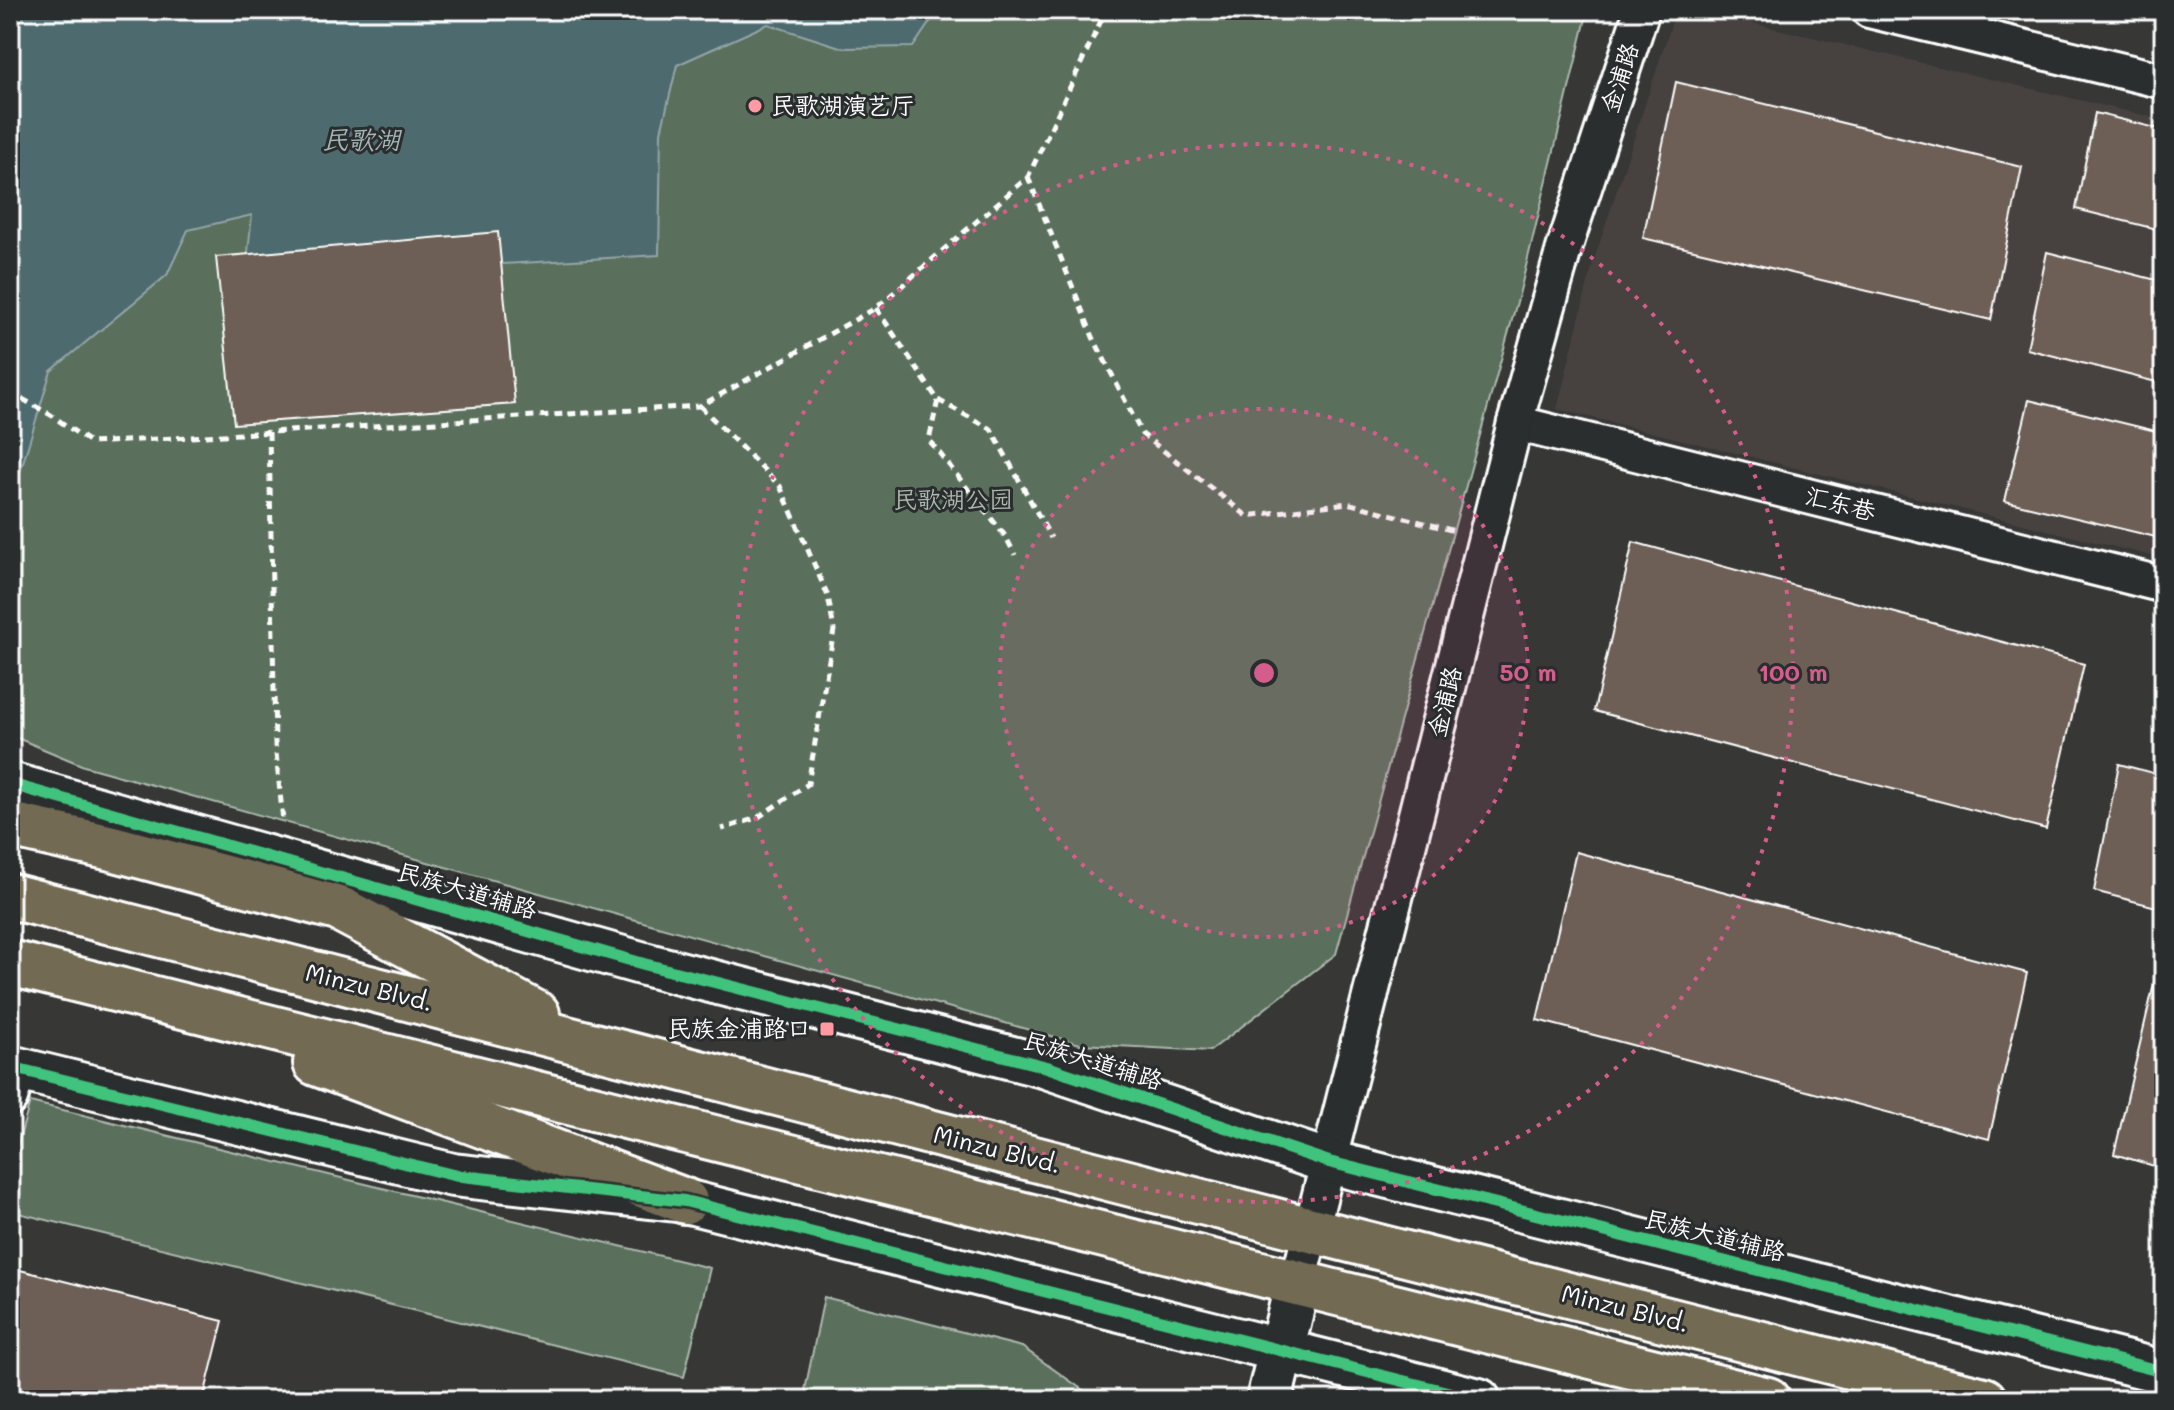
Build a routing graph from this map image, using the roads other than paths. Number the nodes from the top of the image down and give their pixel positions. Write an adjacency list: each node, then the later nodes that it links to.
1 (1642, 10): 4 (street, 金浦路)
2 (1869, 10): 3 (street)
3 (2164, 81)
4 (1515, 423): 5 (street, 汇东巷); 14 (street, 金浦路)
5 (2164, 585)
6 (10, 784): 14 (street, 民族大道辅路)
7 (10, 825): 12 (highway)
8 (10, 896): 12 (highway, Minzu Blvd.)
9 (10, 963): 11 (highway)
10 (10, 979): 11 (highway)
11 (118, 990): 15 (highway); 17 (highway)
12 (599, 1047): 16 (highway, Minzu Blvd.)
13 (13, 1078): 15 (street)
14 (1329, 1162): 16 (street, 金浦路); 19 (street, 民族大道辅路)
15 (685, 1201): 18 (street)
16 (1311, 1230): 17 (street, 金浦路); 23 (highway, Minzu Blvd.)
17 (1298, 1282): 18 (main road, 金浦路); 22 (highway)
18 (1281, 1350): 20 (main road, 金浦路); 21 (street)
19 (2164, 1372)
20 (1269, 1400)
21 (1479, 1400)
22 (1768, 1400)
23 (1984, 1400)

